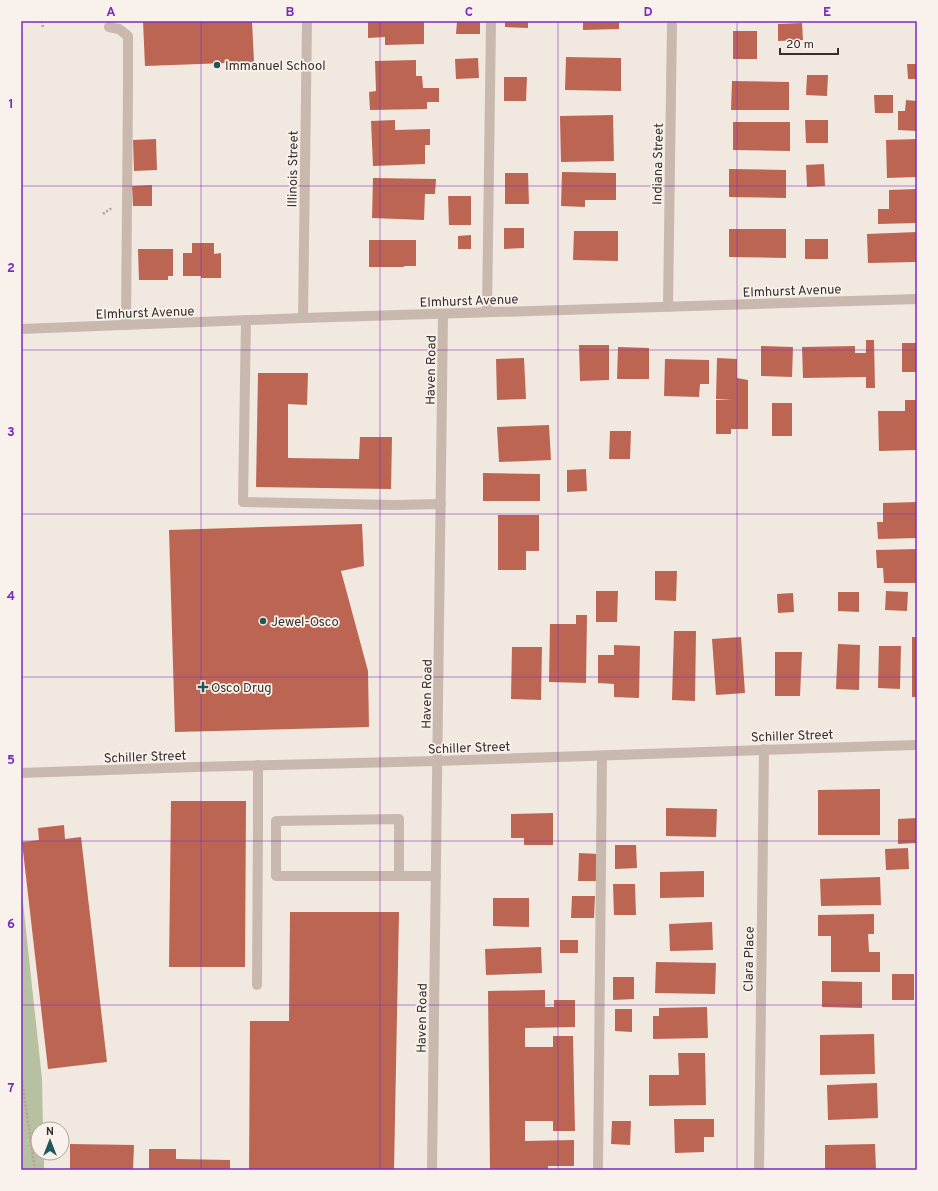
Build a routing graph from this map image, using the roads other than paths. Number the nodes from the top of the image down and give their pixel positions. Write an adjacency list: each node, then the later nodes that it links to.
1 (307, 21): 9 (street, Illinois Street)
2 (491, 21): 7 (street)
3 (672, 21): 6 (street, Indiana Street)
4 (109, 27): 11 (street)
5 (917, 299): 6 (street, Elmhurst Avenue)
6 (668, 307): 7 (street, Elmhurst Avenue)
7 (487, 312): 8 (street, Elmhurst Avenue)
8 (443, 314): 9 (street, Elmhurst Avenue); 13 (street, Haven Road)
9 (303, 318): 10 (street, Elmhurst Avenue)
10 (246, 320): 11 (street, Elmhurst Avenue); 13 (street)
11 (126, 325): 12 (street, Elmhurst Avenue)
12 (21, 330)
13 (441, 504): 17 (street, Haven Road)
14 (917, 745): 15 (street, Schiller Street)
15 (764, 749): 16 (street, Schiller Street); 27 (street, Clara Place)
16 (602, 756): 17 (street, Schiller Street); 26 (street)
17 (438, 761): 18 (street, Schiller Street); 23 (street, Haven Road)
18 (258, 765): 19 (street, Schiller Street); 21 (street)
19 (21, 773)
20 (276, 821): 21 (street); 22 (street); 22 (street)
21 (258, 822): 24 (street)
22 (399, 876): 23 (street)
23 (436, 876): 25 (street, Haven Road)
24 (257, 985)
25 (432, 1170)
26 (598, 1170)
27 (759, 1170)

